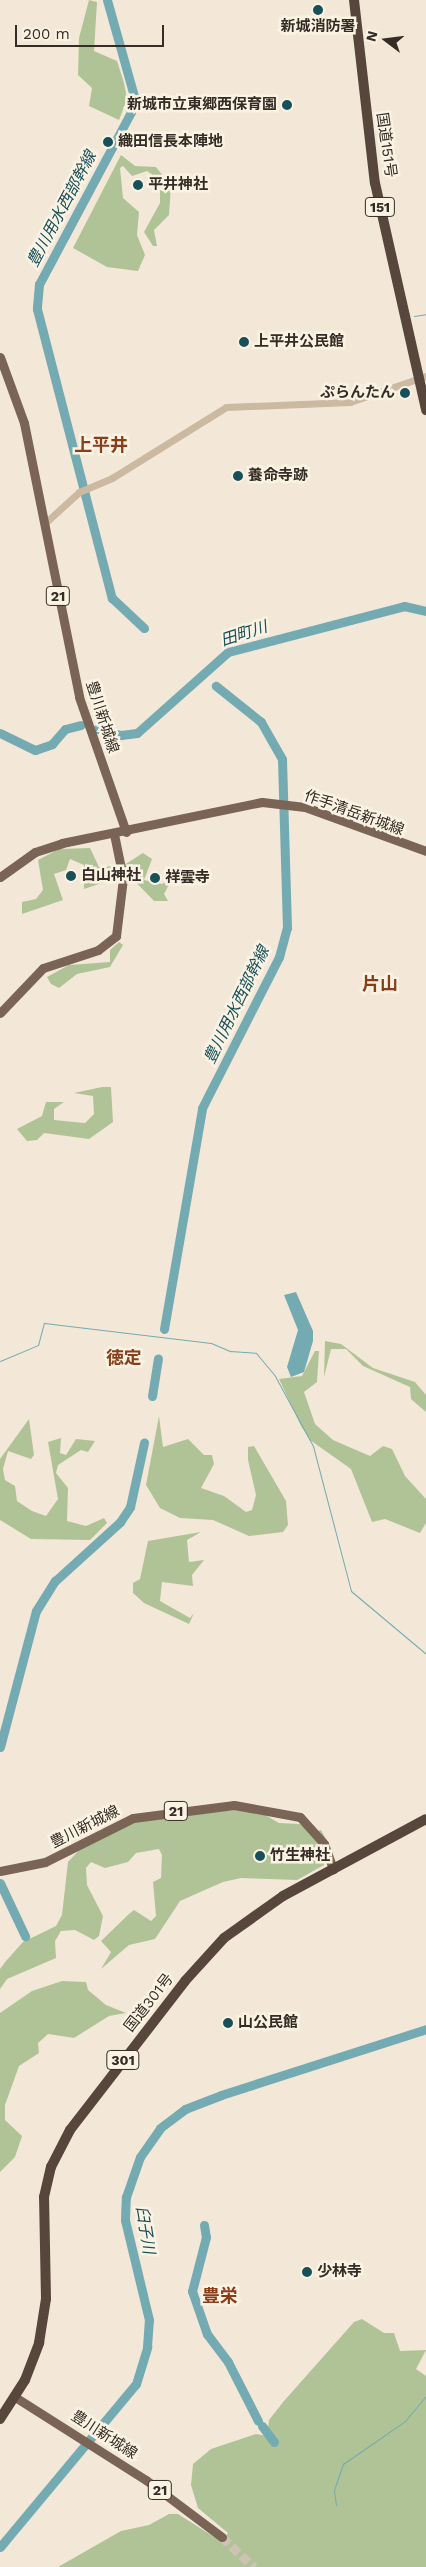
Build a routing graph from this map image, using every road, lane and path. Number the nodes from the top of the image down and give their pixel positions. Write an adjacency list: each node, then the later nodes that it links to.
1 (354, 0): 3 (highway, 国道151号 / 151)
2 (0, 358): 5 (main road, 豊川新城線 / 21)
3 (422, 378): 4 (highway, 国道151号 / 151); 5 (street)
4 (426, 410)
5 (44, 524): 6 (main road, 豊川新城線 / 21)
6 (126, 832): 7 (main road); 8 (main road, 作手清岳新城線)
7 (114, 834): 9 (main road); 10 (main road)
8 (426, 851)
9 (0, 877)
10 (0, 1013)
11 (426, 1819): 12 (highway, 国道301号 / 301)
12 (333, 1869): 13 (main road, 豊川新城線 / 21); 14 (highway, 国道301号 / 301)
13 (0, 1871)
14 (15, 2397): 15 (highway, 国道301号 / 301); 16 (main road, 豊川新城線 / 21)
15 (0, 2419)
16 (222, 2537)

